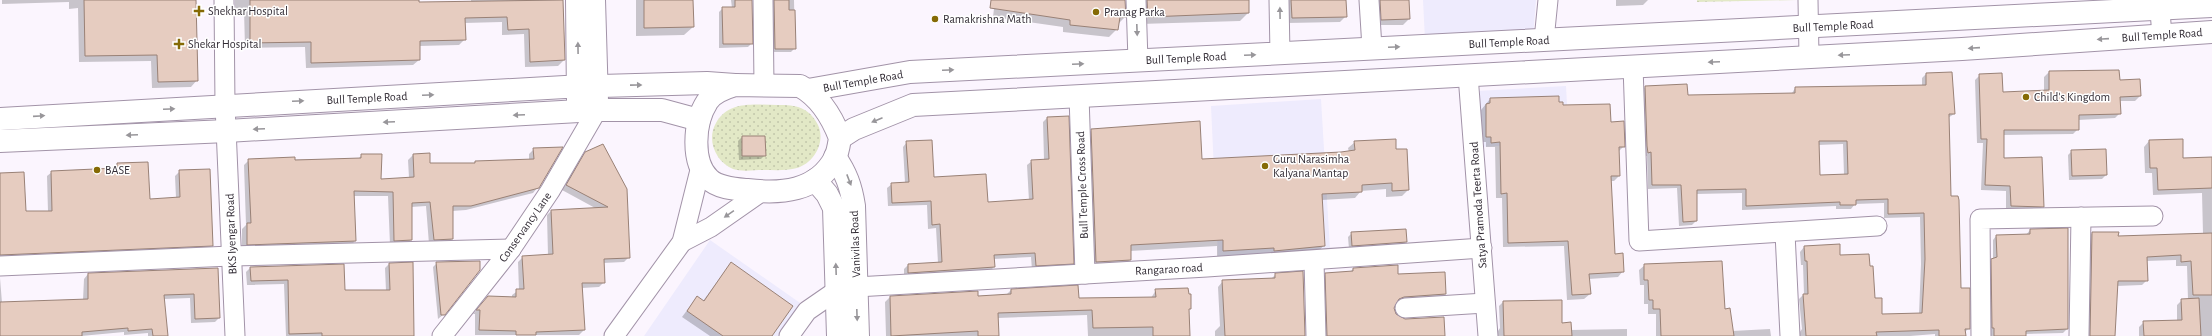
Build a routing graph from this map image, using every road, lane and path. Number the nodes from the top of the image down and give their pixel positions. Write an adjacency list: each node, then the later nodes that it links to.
1 (224, 0): 27 (street, BKS Iyengar Road)
2 (577, 0): 24 (main road, one-way to 2)
3 (594, 0): 24 (main road)
4 (763, 0): 23 (street)
5 (1136, 0): 19 (street, one-way to 19)
6 (1279, 0): 17 (street, one-way to 6)
7 (1369, 0): 16 (street)
8 (1548, 0): 15 (street)
9 (1808, 0): 12 (street)
10 (2159, 5): 11 (main road, Bull Temple Road); 12 (main road, Bull Temple Road); 14 (street)
11 (2212, 6)
12 (1807, 27): 15 (main road, Bull Temple Road); 18 (street)
13 (2212, 32): 14 (main road, Bull Temple Road)
14 (2162, 35): 18 (main road, Bull Temple Road, one-way to 18)
15 (1544, 40): 16 (main road, Bull Temple Road, one-way to 15)
16 (1372, 48): 17 (main road, Bull Temple Road)
17 (1280, 54): 19 (main road, Bull Temple Road, one-way to 17)
18 (1809, 56): 20 (main road, Bull Temple Road, one-way to 20)
19 (1138, 61): 25 (main road, Bull Temple Road, one-way to 19)
20 (1633, 66): 21 (main road, Bull Temple Road); 40 (street)
21 (1468, 75): 26 (main road, Bull Temple Road); 42 (street, Satya Pramoda Teerta Road)
22 (735, 85): 23 (main road); 24 (main road, Bull Temple Road, one-way to 22); 30 (main road)
23 (764, 85): 25 (main road)
24 (588, 86): 27 (main road, Bull Temple Road, one-way to 24); 28 (main road)
25 (808, 90): 33 (main road)
26 (1079, 96): 33 (main road, Bull Temple Road, one-way to 33); 47 (street, Bull Temple Cross Road)
27 (225, 105): 29 (main road, Bull Temple Road, one-way to 27); 31 (street, BKS Iyengar Road)
28 (587, 111): 30 (main road); 31 (main road, one-way to 31); 43 (street, Conservancy Lane)
29 (0, 119)
30 (699, 120): 34 (main road)
31 (227, 131): 32 (main road, one-way to 32); 44 (street, BKS Iyengar Road)
32 (0, 140)
33 (838, 147): 35 (main road); 48 (main road, Vanivilas Road, one-way to 48)
34 (701, 166): 36 (main road); 41 (street)
35 (815, 180): 36 (main road); 48 (main road, one-way to 35)
36 (761, 192): 41 (street, one-way to 41)
37 (2153, 216): 38 (street)
38 (2081, 217): 60 (street); 61 (street)
39 (1877, 226): 40 (street)
40 (1785, 233): 59 (street)
41 (682, 242): 53 (street)
42 (1482, 248): 45 (street, Rangarao road); 49 (street, Satya Pramoda Teerta Road)
43 (511, 250): 44 (street); 52 (street, Conservancy Lane)
44 (232, 256): 46 (street); 51 (street, BKS Iyengar Road)
45 (1314, 261): 47 (street, Rangarao road); 57 (street)
46 (0, 266)
47 (1085, 274): 48 (street, Rangarao road)
48 (846, 289): 54 (street); 55 (main road); 56 (main road, Vanivilas Road, one-way to 56)
49 (1485, 302): 50 (street); 58 (street, Satya Pramoda Teerta Road)
50 (1406, 308)
51 (235, 336)
52 (442, 336)
53 (614, 336)
54 (789, 336)
55 (838, 336)
56 (858, 336)
57 (1316, 336)
58 (1488, 336)
59 (1790, 336)
60 (1981, 336)
61 (2079, 336)

